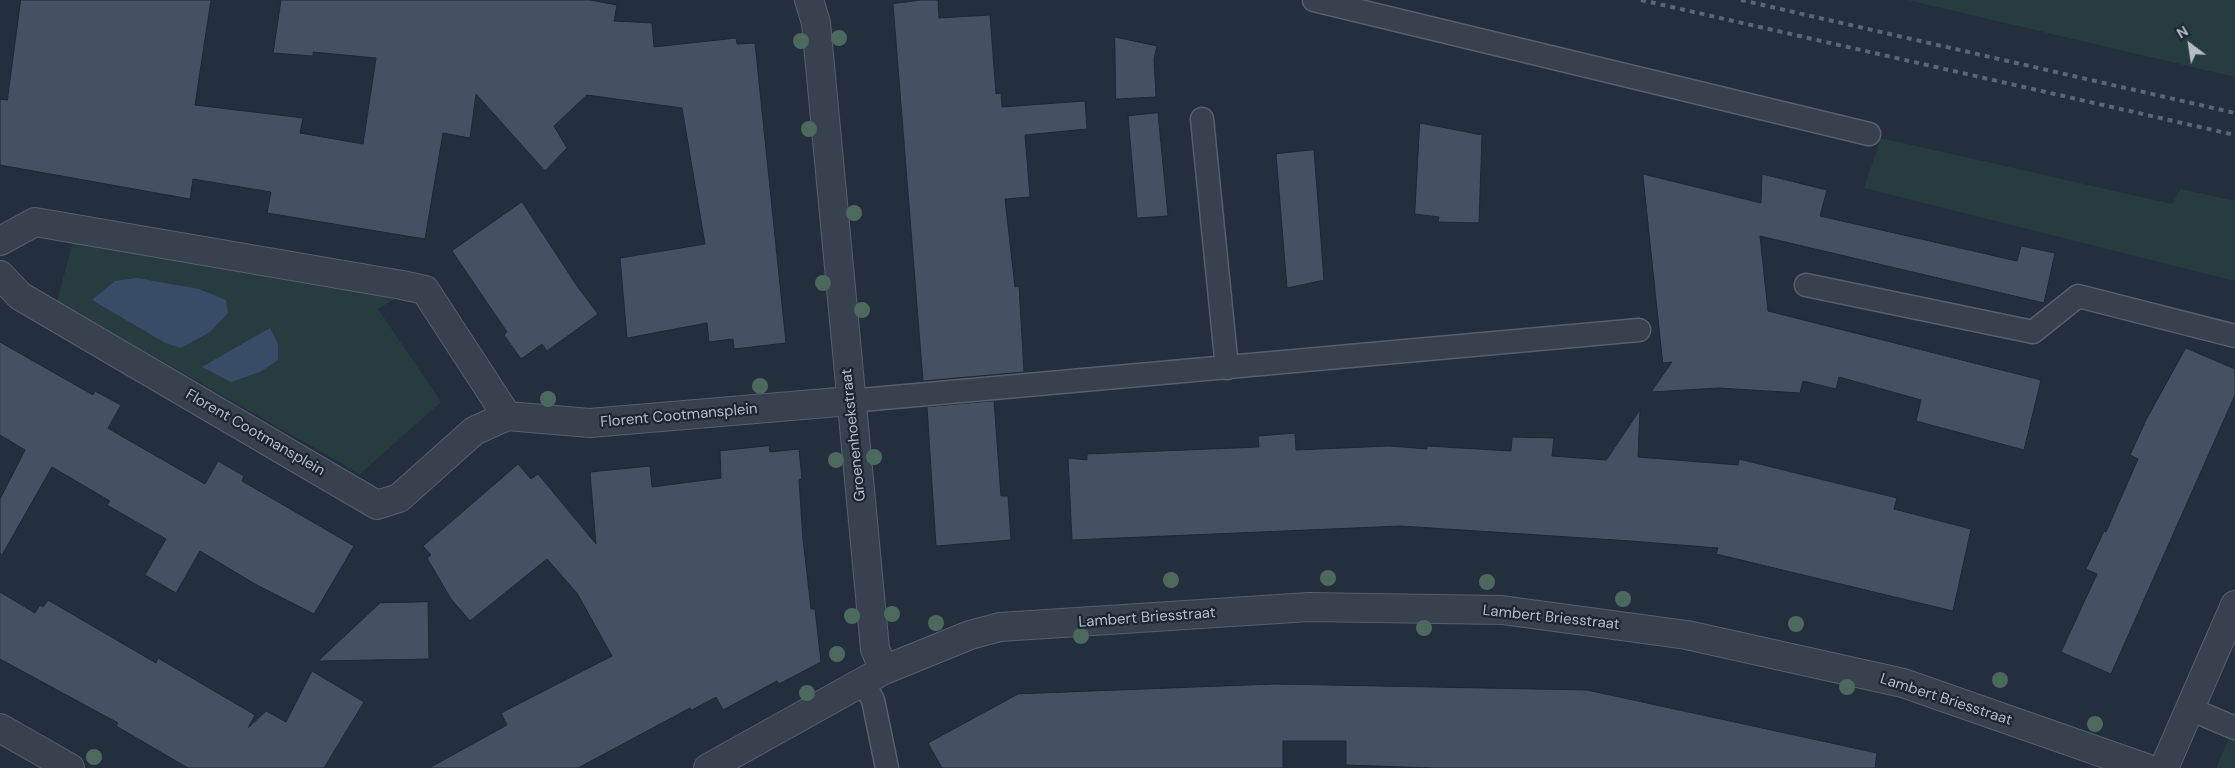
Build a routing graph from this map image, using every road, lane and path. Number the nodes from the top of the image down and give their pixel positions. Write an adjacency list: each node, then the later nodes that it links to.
1 (809, 0): 11 (street, Groenenhoekstraat)
2 (1314, 0): 4 (lane)
3 (1202, 119): 10 (lane)
4 (1869, 134)
5 (0, 241): 12 (street)
6 (0, 275): 12 (street, Florent Cootmansplein)
7 (1806, 285): 9 (lane)
8 (1639, 330): 10 (lane)
9 (2235, 336)
10 (1227, 368): 11 (lane)
11 (850, 401): 12 (street, Florent Cootmansplein); 14 (street, Groenenhoekstraat)
12 (507, 416)
13 (2235, 605): 15 (street)
14 (873, 676): 19 (street); 20 (lane); 21 (street, Lambert Briesstraat)
15 (2190, 709): 17 (lane); 22 (street)
16 (0, 728): 18 (street)
17 (2235, 728)
18 (70, 768)
19 (708, 768)
20 (887, 768)
21 (2146, 768)
22 (2164, 768)

